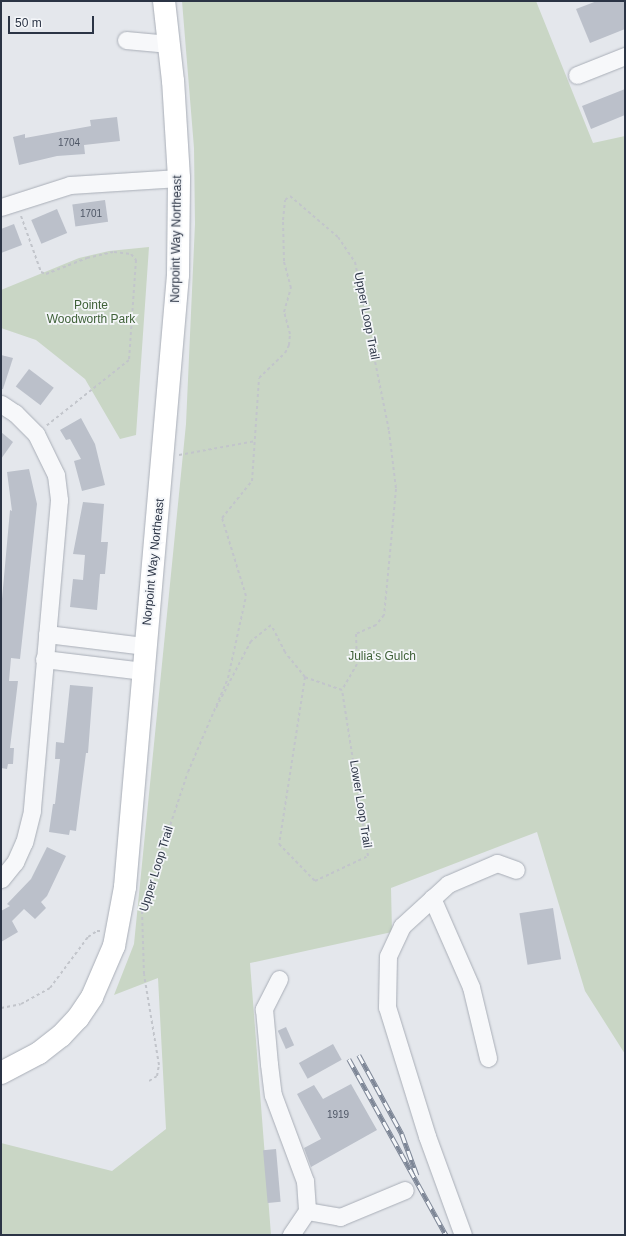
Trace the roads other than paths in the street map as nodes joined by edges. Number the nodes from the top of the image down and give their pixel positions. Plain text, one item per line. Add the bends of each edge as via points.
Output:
1 (164, 1) edge
2 (126, 40) dead end
3 (169, 44) junction
4 (625, 56) edge
5 (577, 75) dead end
6 (180, 178) junction
7 (9, 204) edge
8 (1, 404) edge
9 (47, 634) junction
10 (88, 639) junction
11 (145, 646) junction
12 (44, 659) junction
13 (86, 662) junction
14 (143, 671) junction
15 (516, 870) dead end
16 (1, 879) edge
17 (432, 898) junction
18 (279, 979) dead end
19 (488, 1058) dead end
20 (1, 1073) edge
21 (405, 1190) dead end
22 (307, 1211) junction
23 (291, 1235) edge
24 (463, 1235) edge

1 - 3 main road, Norpoint Way Northeast
2 - 3 street
3 - 6 main road, Norpoint Way Northeast
4 - 5 street
6 - 7 street via 70,185
6 - 11 main road, Norpoint Way Northeast via 178,275 164,457
8 - 9 street via 15,413 36,434 56,475 59,500
9 - 10 street
9 - 12 street
10 - 11 street
10 - 13 street
11 - 14 main road, Norpoint Way Northeast
12 - 13 street
12 - 16 street via 32,811 24,842 15,862
13 - 14 street
14 - 20 main road, Norpoint Way Northeast via 125,887 118,933 103,974 78,1018 39,1053
15 - 17 street via 497,863 448,884
17 - 19 street via 470,987
17 - 24 street via 402,926 388,956 387,1007 427,1136
18 - 22 street via 264,1009 270,1072 273,1095 305,1181
21 - 22 street via 340,1217
22 - 23 street

